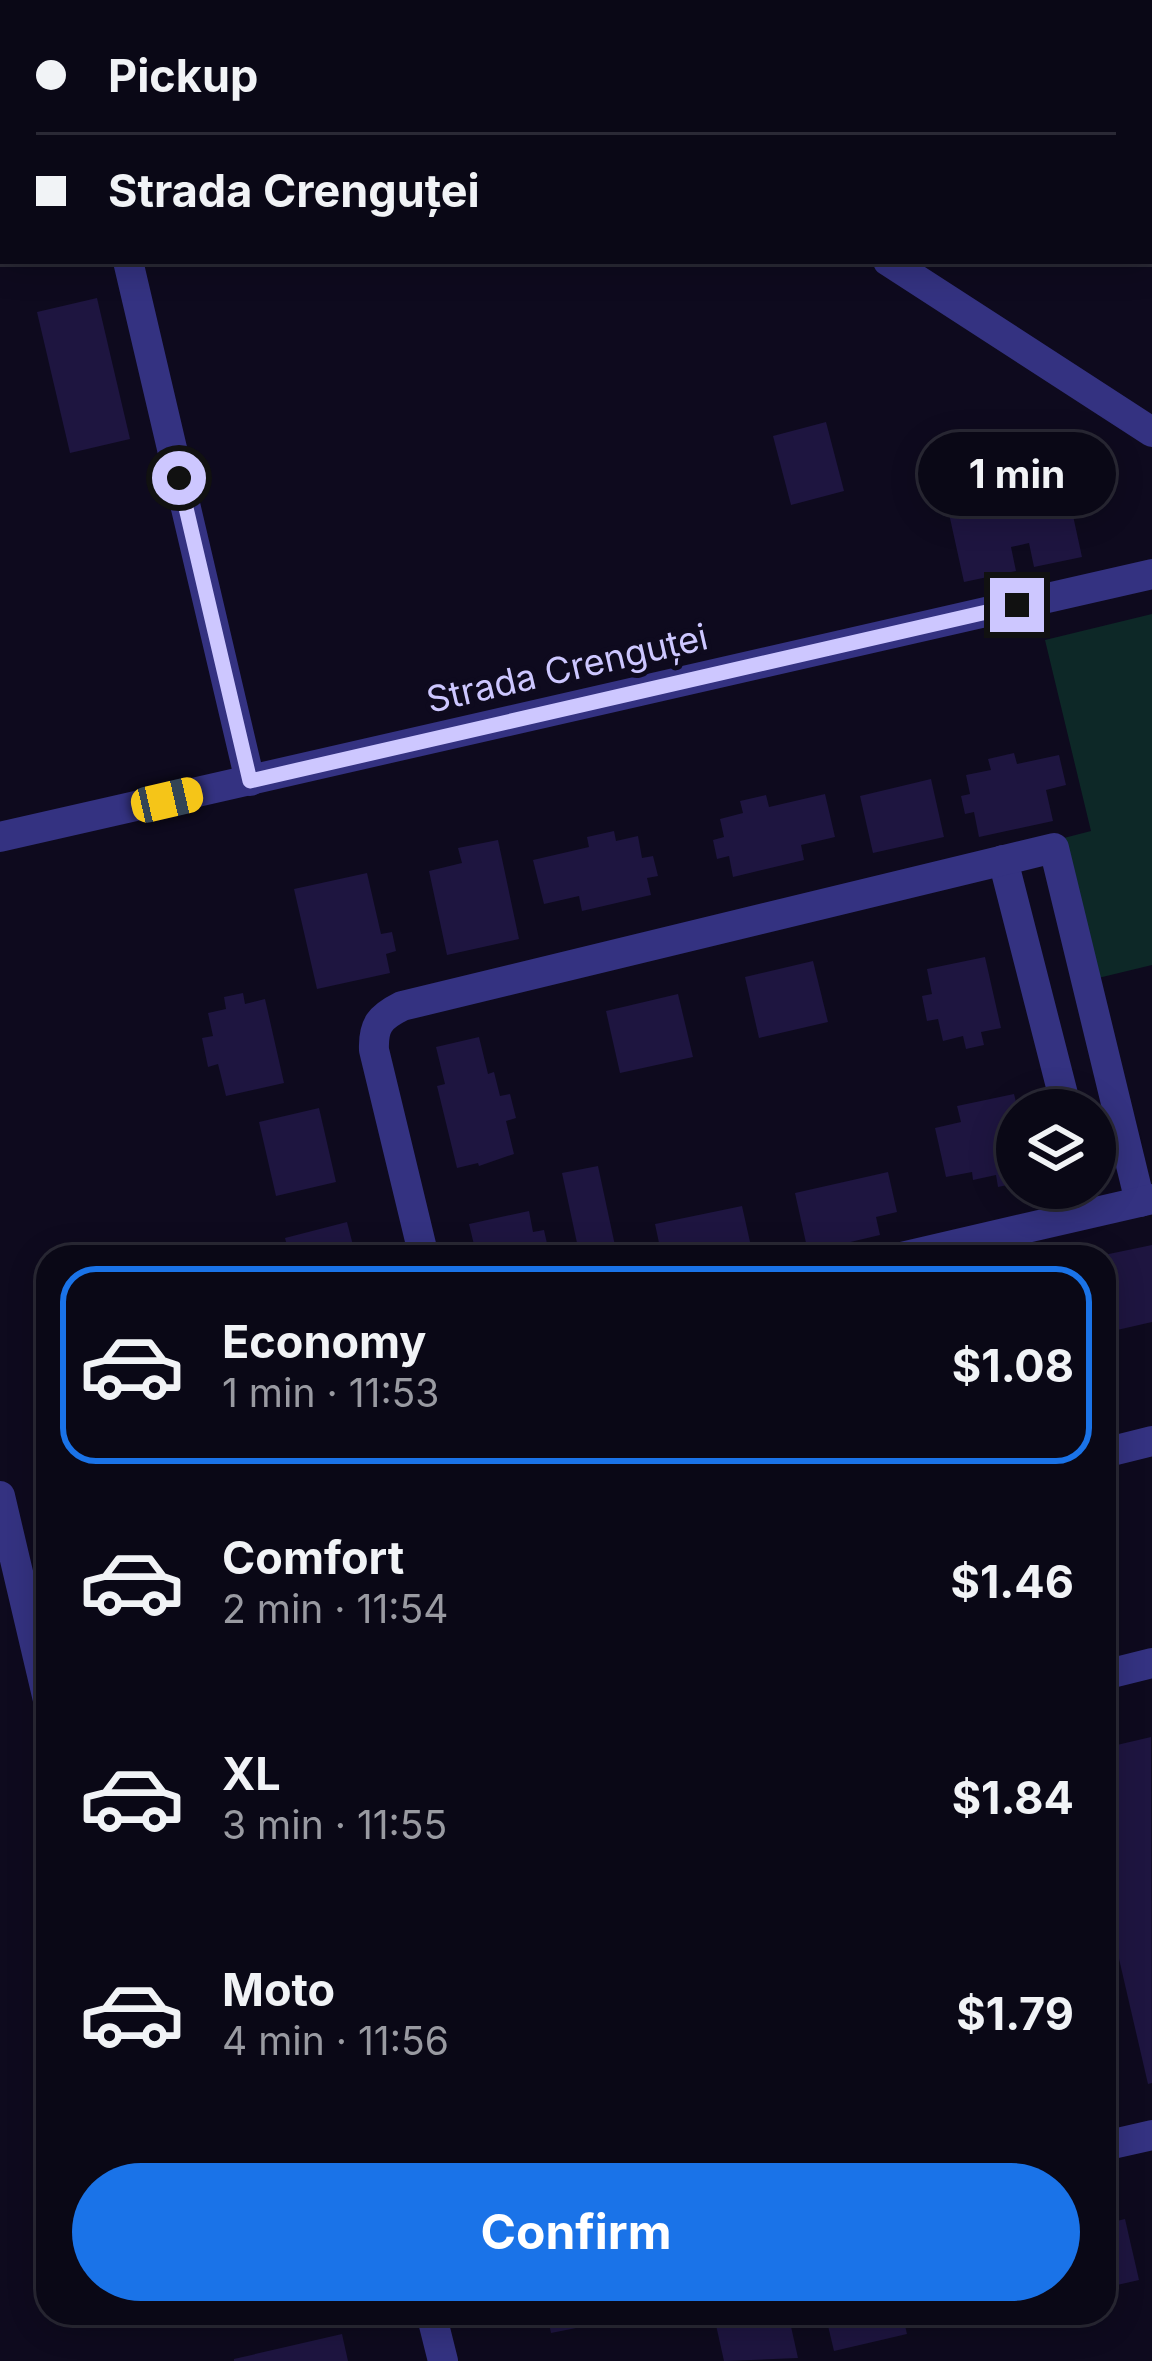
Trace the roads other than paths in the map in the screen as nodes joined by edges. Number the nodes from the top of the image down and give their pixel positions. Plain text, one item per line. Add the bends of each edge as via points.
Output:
1 (129, 264) edge
2 (897, 264) edge
3 (1152, 432) edge
4 (1152, 574) edge
5 (250, 781) junction
6 (0, 837) edge
7 (1003, 860) junction
8 (1062, 1089) edge
9 (1116, 1200) edge
10 (1146, 1201) edge
11 (1060, 1209) edge
12 (421, 1245) edge
13 (941, 1245) edge
14 (1152, 1441) edge
15 (1116, 1450) edge
16 (0, 1496) edge
17 (36, 1649) edge
18 (1152, 1663) edge
19 (1116, 1673) edge
20 (1152, 2135) edge
21 (1116, 2143) edge
22 (434, 2325) edge
23 (443, 2361) edge

1 - 5 street
2 - 3 street
4 - 5 street, Strada Crenguței
5 - 6 street, Strada Crenguței
7 - 8 street
7 - 10 street via 1054,848
7 - 12 street via 402,1006 379,1019 374,1050
9 - 10 street
11 - 13 street
14 - 15 street
16 - 17 street
18 - 19 street
20 - 21 street
22 - 23 street

